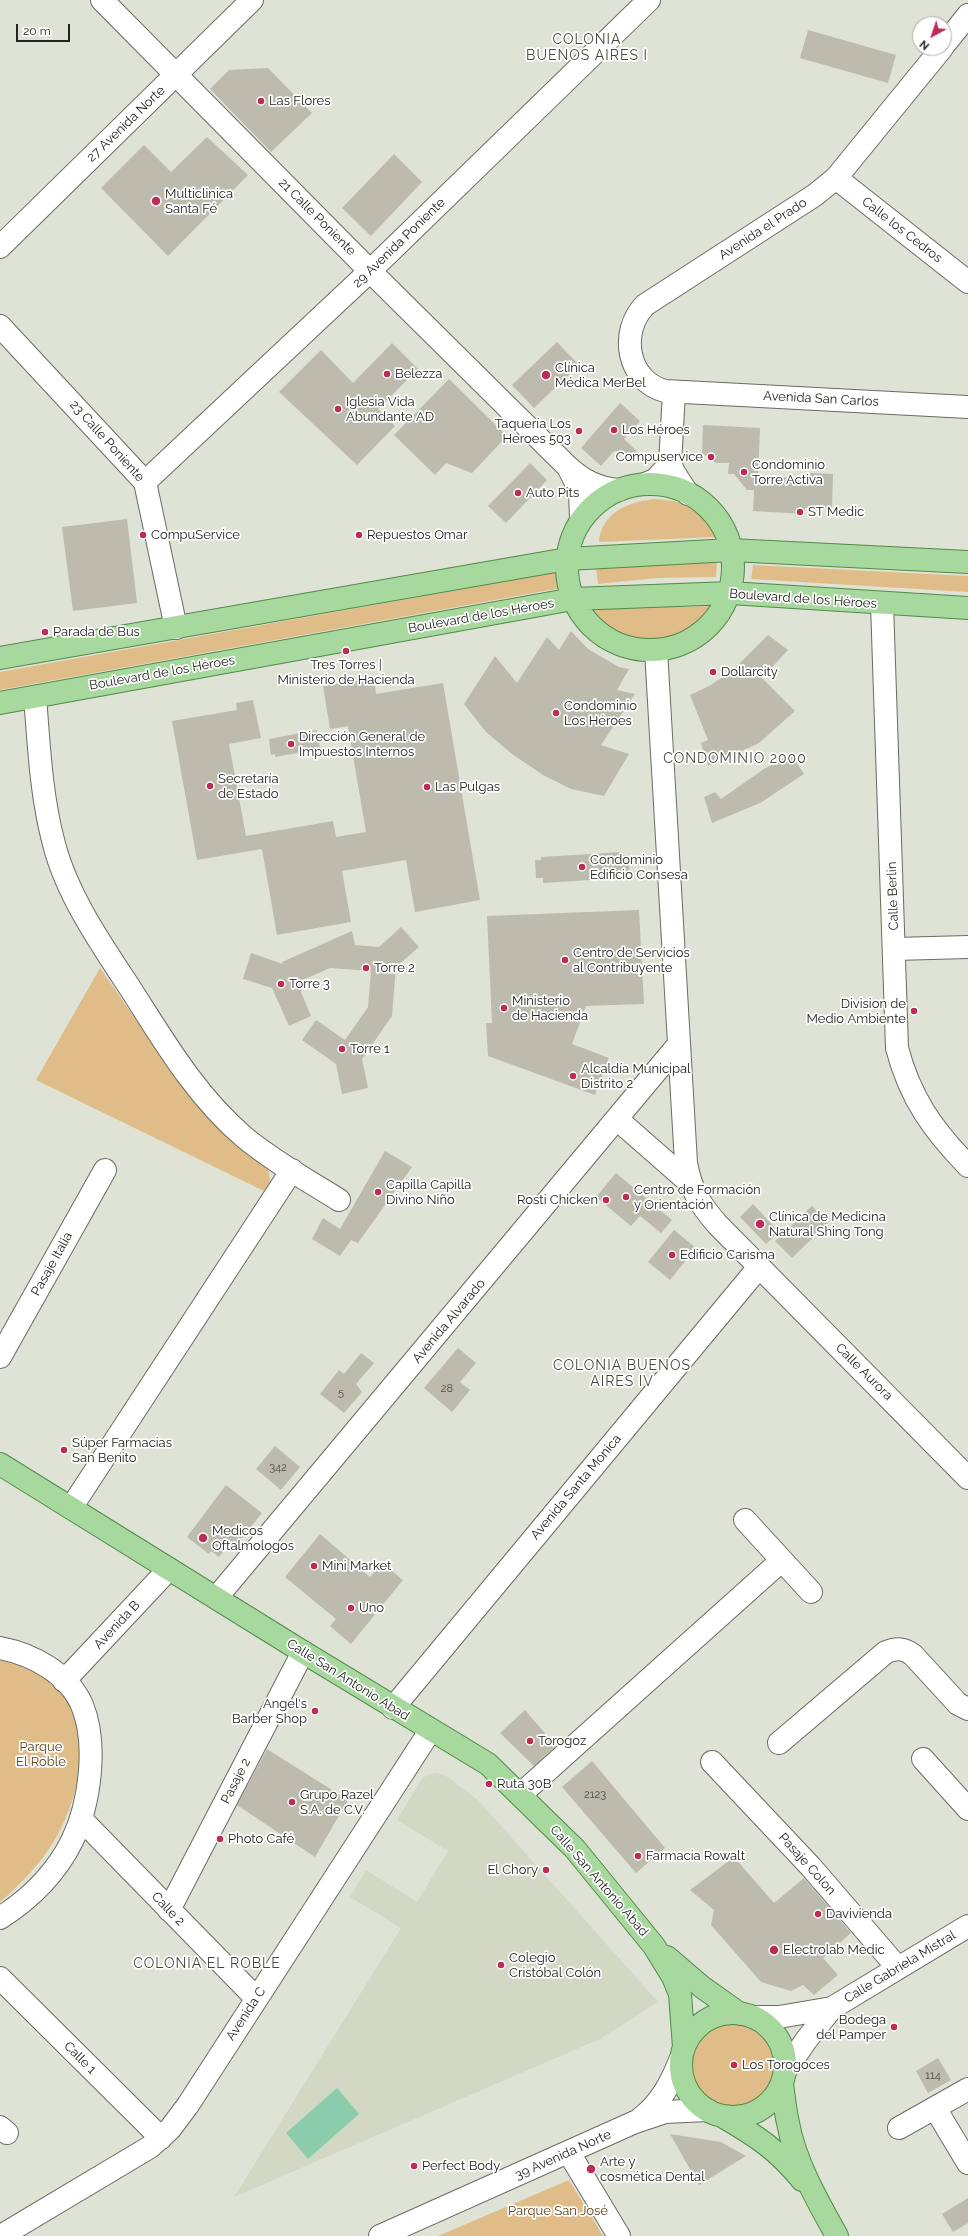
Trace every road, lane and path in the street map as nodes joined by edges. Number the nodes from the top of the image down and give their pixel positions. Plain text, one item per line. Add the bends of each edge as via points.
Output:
1 (102, 0) edge
2 (252, 0) edge
3 (649, 0) edge
4 (968, 16) edge
5 (952, 36) edge
6 (935, 56) edge
7 (177, 75) junction
8 (836, 178) junction
9 (0, 247) edge
10 (370, 271) junction
11 (968, 282) edge
12 (0, 326) edge
13 (674, 392) junction
14 (968, 407) edge
15 (670, 464) junction
16 (568, 466) junction
17 (145, 482) junction
18 (645, 484) junction
19 (619, 490) junction
20 (688, 494) junction
21 (581, 519) junction
22 (731, 550) junction
23 (567, 559) junction
24 (968, 562) edge
25 (730, 594) junction
26 (573, 599) junction
27 (882, 604) junction
28 (968, 608) edge
29 (176, 628) junction
30 (656, 650) junction
31 (0, 658) edge
32 (35, 697) junction
33 (0, 703) edge
34 (968, 947) edge
35 (895, 950) junction
36 (679, 1044) junction
37 (618, 1120) junction
38 (968, 1166) edge
39 (105, 1170) dead end
40 (292, 1170) junction
41 (690, 1183) junction
42 (339, 1200) dead end
43 (759, 1266) junction
44 (0, 1357) edge
45 (0, 1464) edge
46 (968, 1478) edge
47 (71, 1508) junction
48 (745, 1520) dead end
49 (782, 1561) junction
50 (169, 1569) junction
51 (811, 1592) dead end
52 (216, 1597) junction
53 (0, 1648) edge
54 (303, 1652) junction
55 (64, 1681) junction
56 (393, 1708) junction
57 (968, 1709) edge
58 (430, 1730) junction
59 (779, 1743) dead end
60 (923, 1759) dead end
61 (712, 1762) dead end
62 (520, 1794) junction
63 (968, 1809) edge
64 (81, 1819) junction
65 (169, 1910) junction
66 (0, 1918) edge
67 (968, 1926) edge
68 (654, 1946) junction
69 (898, 1968) junction
70 (0, 1978) edge
71 (256, 1998) junction
72 (832, 2008) junction
73 (746, 2016) junction
74 (683, 2052) junction
75 (783, 2077) junction
76 (968, 2089) edge
77 (935, 2108) junction
78 (714, 2113) junction
79 (635, 2122) junction
80 (899, 2128) dead end
81 (161, 2138) junction
82 (569, 2153) junction
83 (968, 2163) edge
84 (816, 2198) junction
85 (384, 2235) edge
86 (2, 2236) edge
87 (619, 2236) edge
88 (837, 2236) edge

1 - 7 street, 21 Calle Poniente
2 - 7 street, 27 Avenida Norte
3 - 10 street, 29 Avenida Poniente
4 - 5 street
6 - 8 street, Avenida el Prado
7 - 9 street, 27 Avenida Norte
7 - 10 street, 21 Calle Poniente
8 - 11 street, Calle los Cedros
8 - 13 street, Avenida el Prado via 815,195 638,312 628,337 634,363 651,385
10 - 16 street, 21 Calle Poniente
10 - 17 street, 29 Avenida Poniente
12 - 17 street, 23 Calle Poniente
13 - 14 street, Avenida San Carlos
13 - 15 street
15 - 18 street via 655,480
15 - 20 street
16 - 19 street, 21 Calle Poniente via 591,484
16 - 21 street, 21 Calle Poniente via 580,491
17 - 29 street, 23 Calle Poniente
18 - 19 main road
18 - 20 main road via 667,486
19 - 21 main road via 605,497
20 - 22 main road via 708,508 722,526
21 - 23 main road via 569,545
22 - 23 main road
22 - 24 main road
22 - 25 main road
23 - 26 main road
23 - 29 main road
25 - 26 main road, Boulevard de los Héroes
25 - 27 main road, Boulevard de los Héroes
25 - 30 main road via 711,626 695,639 676,647
26 - 30 main road via 587,621 606,637 630,647
26 - 32 main road, Boulevard de los Héroes
27 - 28 main road, Boulevard de los Héroes
27 - 35 street, Calle Berlin
29 - 31 main road
30 - 36 street
32 - 33 main road, Boulevard de los Héroes
32 - 40 street via 47,813 54,845 81,907 163,1042 191,1081 244,1137
34 - 35 street
35 - 38 street, Calle Berlin via 896,1032 902,1067 929,1122
36 - 37 street, Avenida Alvarado
36 - 41 street via 686,1163
37 - 41 street
37 - 52 street, Avenida Alvarado
39 - 44 street, Pasaje Italia
40 - 42 street
40 - 47 street
41 - 43 street, Calle Aurora via 705,1210
43 - 46 street, Calle Aurora
43 - 56 street, Avenida Santa Monica
45 - 47 main road, Calle San Antonio Abad
47 - 50 main road, Calle San Antonio Abad
48 - 49 street
49 - 51 street
49 - 62 street
50 - 52 main road, Calle San Antonio Abad
50 - 55 street, Avenida B
52 - 54 main road, Calle San Antonio Abad
53 - 55 street via 44,1664
54 - 56 main road, Calle San Antonio Abad
54 - 65 street, Pasaje 2
55 - 64 street via 82,1705 90,1748 90,1774
56 - 58 main road, Calle San Antonio Abad
57 - 59 street via 958,1704 913,1655 904,1650 893,1650 886,1652
58 - 62 main road, Calle San Antonio Abad via 488,1764
58 - 71 street, Avenida C
60 - 63 street
61 - 69 street, Pasaje Colon via 811,1867
62 - 68 main road, Calle San Antonio Abad via 575,1849
64 - 65 street, Calle 2
64 - 66 street via 58,1864 34,1893
65 - 71 street, Calle 2
67 - 69 street, Calle Gabriela Mistral
68 - 73 main road, Calle San Antonio Abad via 702,1987
68 - 74 main road, Calle San Antonio Abad via 680,1994
69 - 72 street, Calle Gabriela Mistral
70 - 81 street, Calle 1
71 - 81 street, Avenida C via 178,2118
72 - 73 street, Calle Gabriela Mistral via 779,2017
72 - 75 street, Calle Gabriela Mistral via 807,2039
73 - 74 main road via 728,2014 708,2020 695,2030
73 - 75 main road via 768,2027 776,2037 783,2053
74 - 78 main road via 682,2074 685,2086 694,2100
74 - 79 street, 39 Avenida Norte via 661,2097 651,2110
75 - 78 main road via 773,2099 760,2110 744,2116
75 - 84 main road via 788,2124
76 - 77 street
77 - 80 street
77 - 83 street
78 - 79 street, 39 Avenida Norte via 666,2112
78 - 84 main road via 748,2131 776,2151
79 - 82 street, 39 Avenida Norte
81 - 86 street, Avenida C via 135,2158
82 - 85 street, 39 Avenida Norte
82 - 87 street
84 - 88 main road

